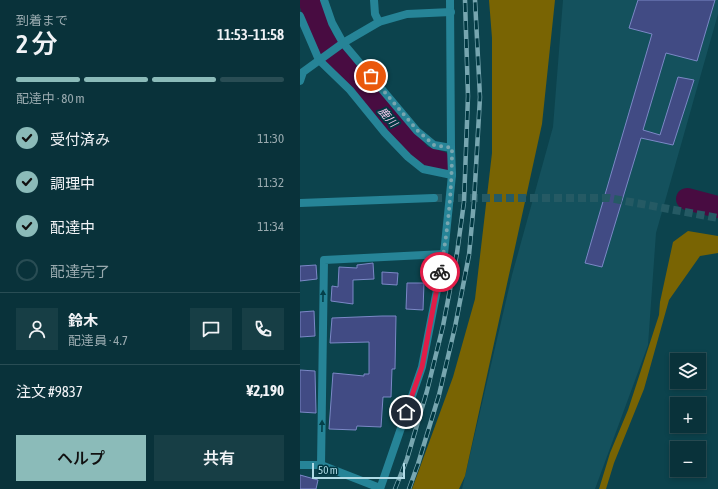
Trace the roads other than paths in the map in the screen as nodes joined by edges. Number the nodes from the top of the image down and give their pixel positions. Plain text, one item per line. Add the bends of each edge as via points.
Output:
1 (324, 0) edge
2 (374, 0) edge
3 (450, 0) edge
4 (451, 12) junction
5 (300, 16) edge
6 (379, 22) junction
7 (340, 45) junction
8 (322, 58) junction
9 (300, 80) edge
10 (452, 148) junction
11 (452, 175) junction
12 (434, 198) tunnel mouth
13 (300, 203) edge
14 (444, 254) junction
15 (300, 465) edge
16 (321, 465) junction
17 (380, 488) edge

1 - 7 street
2 - 6 street via 375,14
3 - 4 street
4 - 6 street via 407,14
4 - 10 street
5 - 8 street
6 - 7 street
7 - 8 street
7 - 10 street via 417,130 434,145
8 - 9 street via 303,72
8 - 11 street via 384,133 408,157 423,169
10 - 11 street
11 - 14 street
12 - 13 street
16 -> 14 street via 324,260
14 - 17 street via 422,367
15 - 16 street
16 - 17 street

